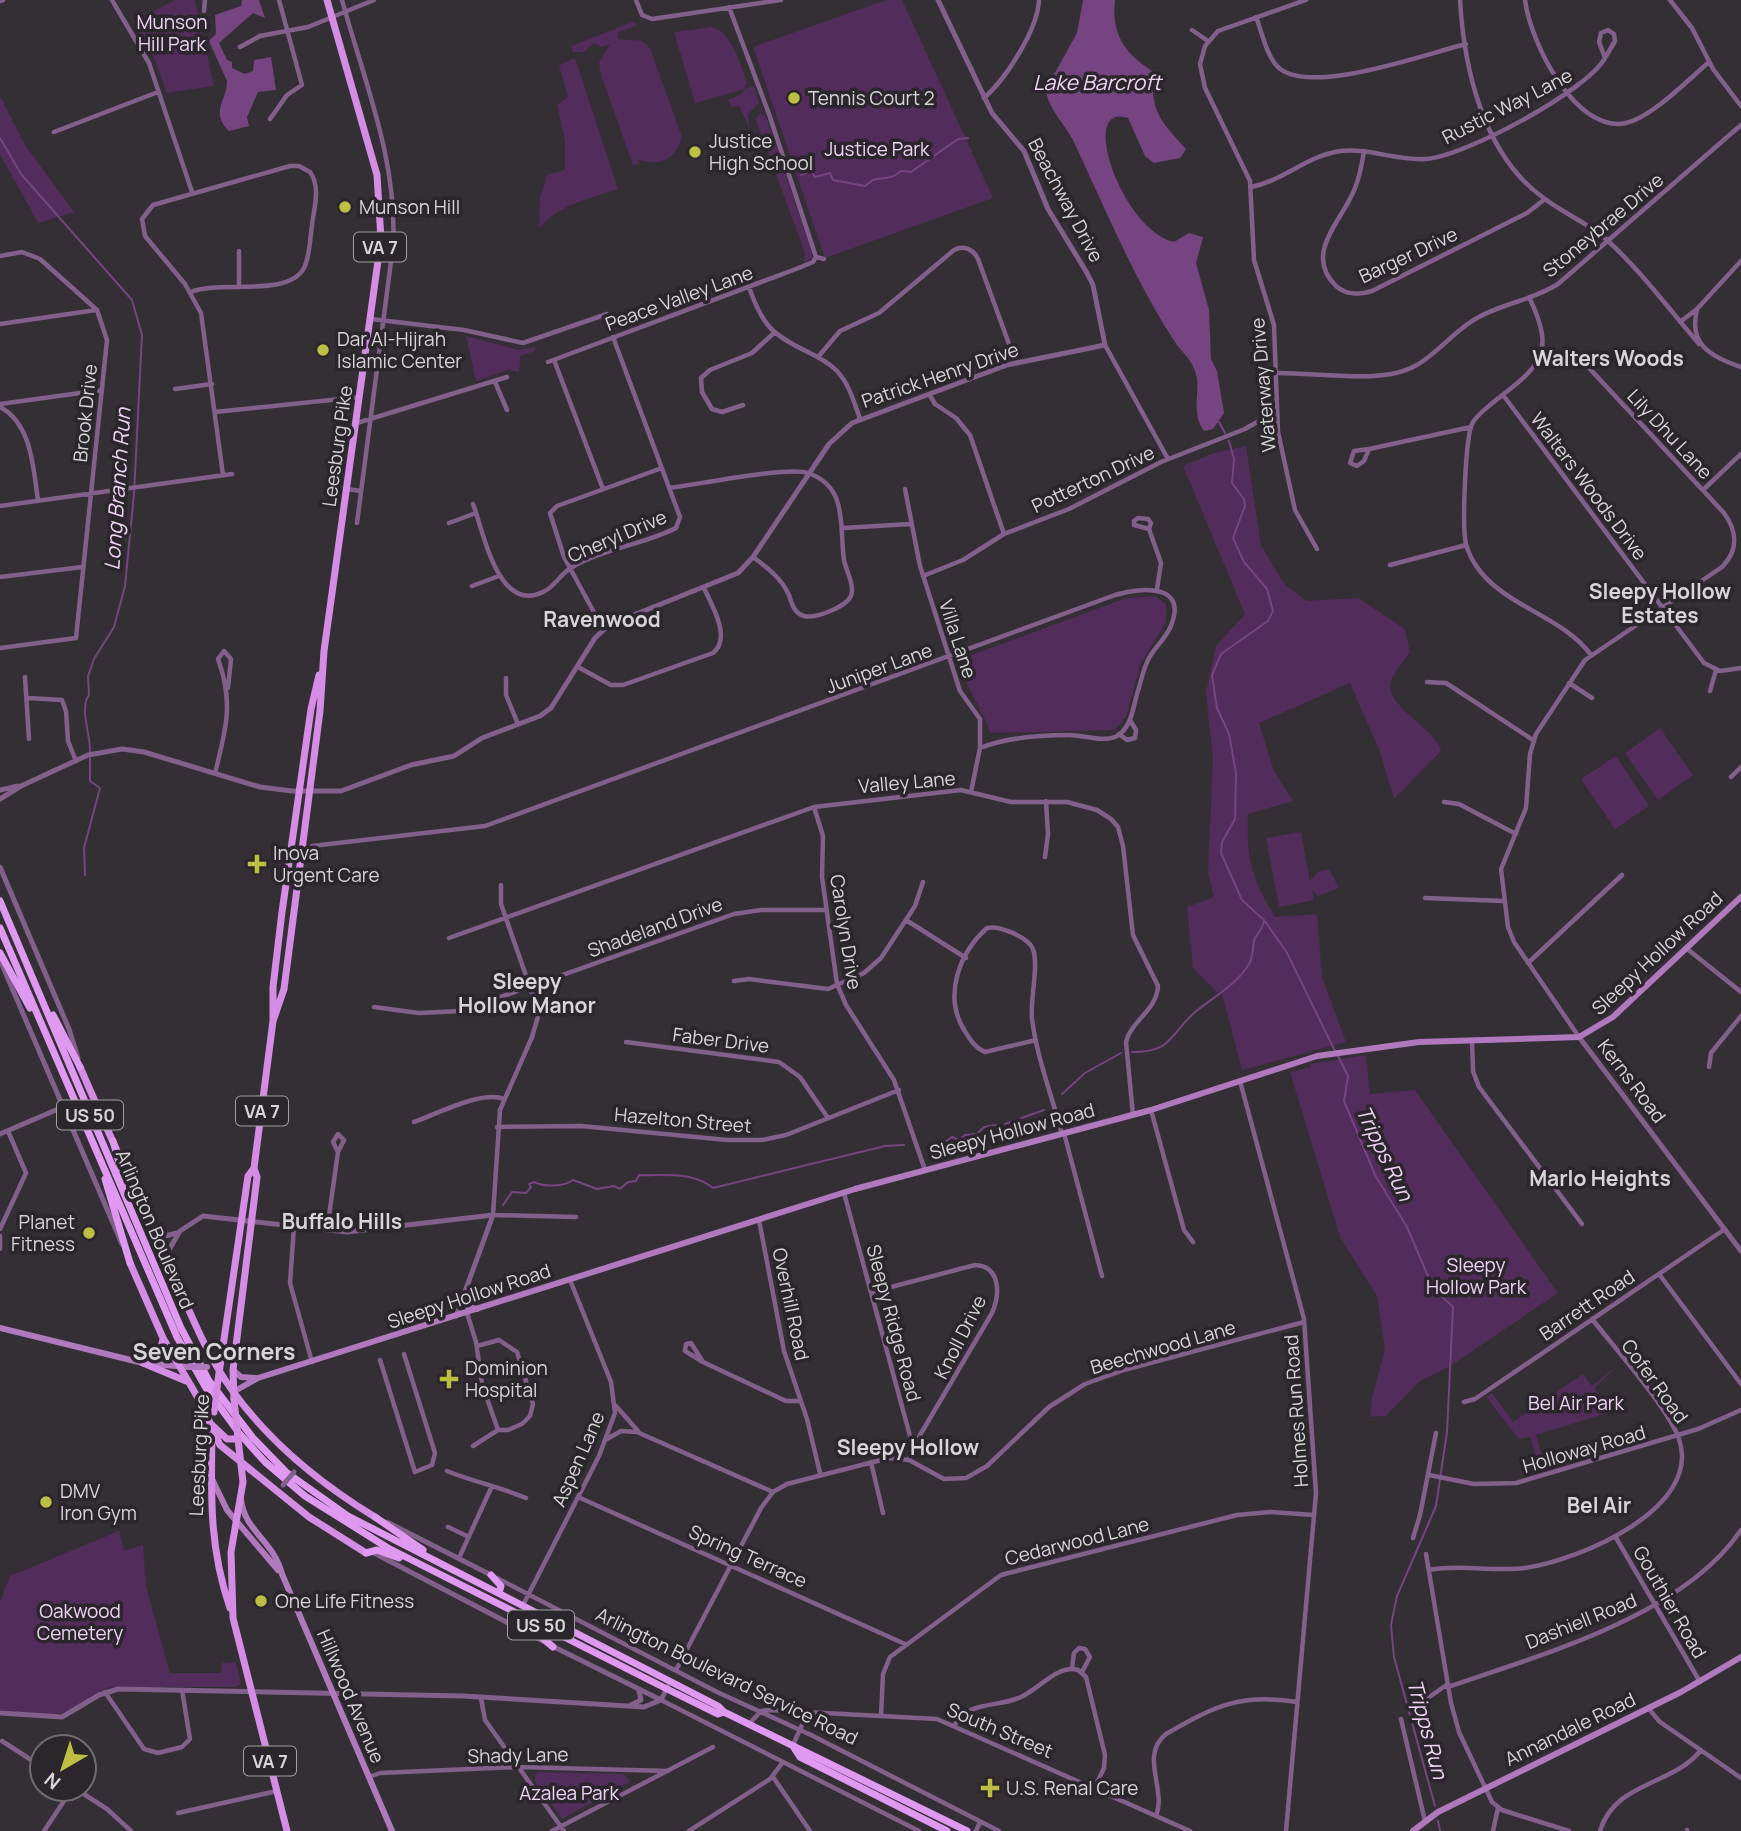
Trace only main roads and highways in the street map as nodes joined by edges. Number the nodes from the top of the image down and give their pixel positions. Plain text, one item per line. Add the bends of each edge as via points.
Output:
1 (327, 0) edge
2 (324, 651) junction
3 (1741, 897) edge
4 (0, 901) edge
5 (0, 928) edge
6 (0, 953) edge
7 (32, 976) junction
8 (273, 1021) junction
9 (56, 1054) junction
10 (80, 1067) joint
11 (76, 1103) junction
12 (113, 1142) junction
13 (254, 1168) junction
14 (134, 1219) junction
15 (130, 1263) joint
16 (464, 1296) road end
17 (479, 1310) junction
18 (0, 1328) edge
19 (226, 1334) junction
20 (163, 1338) junction
21 (205, 1344) junction
22 (143, 1363) junction
23 (178, 1367) junction
24 (233, 1370) junction
25 (220, 1372) junction
26 (258, 1378) junction
27 (189, 1383) junction
28 (234, 1396) junction
29 (212, 1426) junction
30 (238, 1439) junction
31 (241, 1464) junction
32 (211, 1471) junction
33 (241, 1493) junction
34 (375, 1517) joint
35 (235, 1521) junction
36 (233, 1540) junction
37 (368, 1552) joint
38 (216, 1558) junction
39 (419, 1564) junction
40 (450, 1568) junction
41 (282, 1574) junction
42 (491, 1575) road end
43 (448, 1579) junction
44 (231, 1583) junction
45 (499, 1593) junction
46 (507, 1609) junction
47 (233, 1618) junction
48 (553, 1647) road end
49 (1741, 1657) edge
50 (669, 1685) junction
51 (792, 1746) junction
52 (287, 1831) edge
53 (392, 1831) edge
54 (947, 1831) edge
55 (967, 1831) edge
56 (1413, 1831) edge

1 - 2 main road, Leesburg Pike / VA 7 via 379,190 381,239
2 - 8 main road, Leesburg Pike / VA 7 via 299,792 273,988
2 - 8 main road, Leesburg Pike / VA 7 via 284,989
3 - 17 main road, Sleepy Hollow Road via 1602,1026 1579,1037 1472,1040 1321,1055 1151,1110 844,1193
4 - 7 highway, Arlington Boulevard / US 50
5 - 9 highway, Arlington Boulevard / US 50
6 - 9 highway
7 - 10 highway
7 - 14 highway, Arlington Boulevard / US 50
8 - 13 main road, Leesburg Pike / VA 7
9 - 11 highway, Arlington Boulevard / US 50
10 - 12 main road, Arlington Boulevard Service Road
11 - 15 highway via 111,1195
11 - 39 highway, Arlington Boulevard / US 50 via 177,1336 226,1417 265,1462 305,1496
12 - 14 highway
12 - 21 main road, Arlington Boulevard Service Road
13 - 19 main road, Leesburg Pike / VA 7 via 248,1176
13 - 24 main road, Leesburg Pike / VA 7 via 257,1177
14 - 40 highway, Arlington Boulevard / US 50 via 194,1355 229,1409 268,1455 331,1506
15 - 20 main road
16 - 17 main road via 468,1307
17 - 26 main road, Sleepy Hollow Road
18 - 22 main road
19 - 21 main road via 217,1346
19 - 25 main road, Leesburg Pike / VA 7
20 - 22 main road via 160,1352
20 - 23 main road
21 - 25 main road, Arlington Boulevard Service Road
22 - 23 main road
22 - 27 main road
23 - 25 main road, bridge
23 - 27 main road
24 - 26 main road via 241,1377
24 - 28 main road, Leesburg Pike / VA 7
25 - 28 main road, Arlington Boulevard Service Road
25 - 29 main road, Leesburg Pike / VA 7, bridge
26 - 28 main road, Sleepy Hollow Road
27 - 29 main road
28 - 30 main road, Leesburg Pike / VA 7, bridge
28 - 34 main road, Arlington Boulevard Service Road via 300,1464
29 - 30 main road via 227,1439
29 - 31 main road via 220,1445
29 - 32 main road, Leesburg Pike / VA 7
30 - 31 main road, VA 7
31 - 33 main road, VA 7
31 - 37 main road
32 - 35 main road, Hillwood Avenue via 220,1498
32 - 38 main road, Leesburg Pike / VA 7
33 - 35 main road, VA 7
33 - 41 main road, Hillwood Avenue via 245,1517 271,1547
34 - 40 highway
35 - 36 main road, VA 7
35 - 41 main road, Hillwood Avenue
36 - 38 main road
36 - 44 main road, VA 7
37 - 43 highway via 377,1550
38 - 44 main road via 226,1565
38 - 47 main road, Leesburg Pike / VA 7
39 - 43 highway, Arlington Boulevard / US 50
39 - 45 highway via 489,1595
40 - 45 highway, Arlington Boulevard / US 50
41 - 53 main road, Hillwood Avenue
42 - 45 highway via 501,1586
43 - 46 highway, Arlington Boulevard / US 50
44 - 47 main road, VA 7
45 - 50 highway, Arlington Boulevard / US 50
46 - 48 highway
46 - 50 highway, Arlington Boulevard / US 50
47 - 52 main road, VA 7
49 - 56 main road, Annandale Road via 1648,1709 1487,1787
50 - 51 highway, Arlington Boulevard / US 50
51 - 54 highway, Arlington Boulevard / US 50 via 800,1757
51 - 55 highway, Arlington Boulevard / US 50

